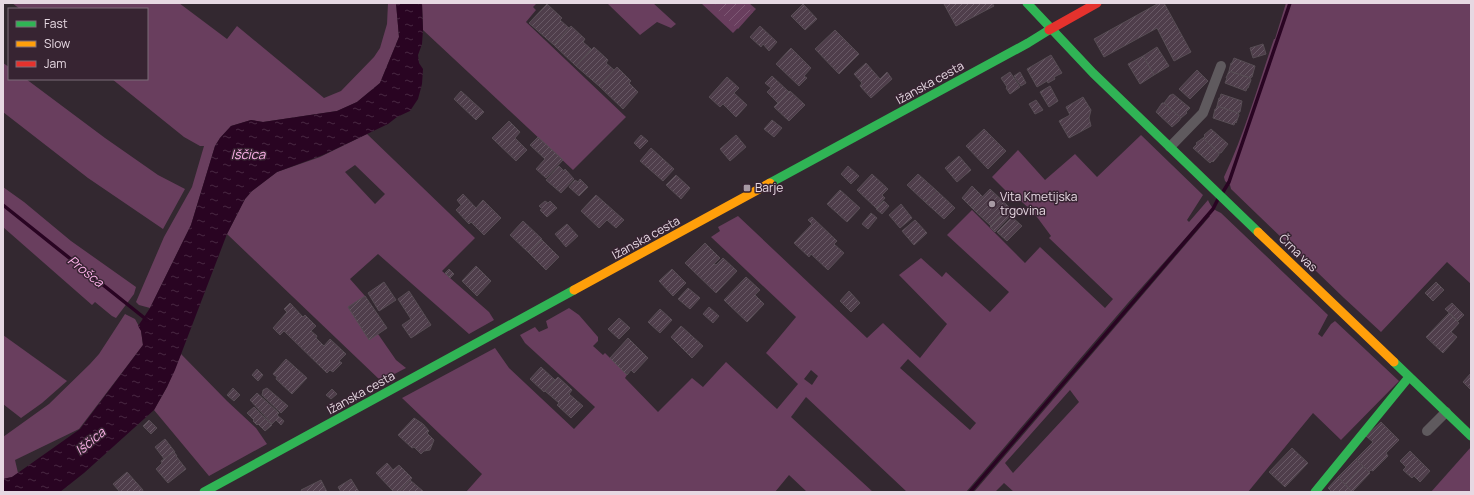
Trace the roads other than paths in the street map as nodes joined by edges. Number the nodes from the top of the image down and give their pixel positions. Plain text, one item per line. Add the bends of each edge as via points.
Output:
1 (1027, 3) edge
2 (1098, 3) edge
3 (1052, 28) junction
4 (1221, 66) dead end
5 (1170, 147) junction
6 (1409, 377) junction
7 (1446, 412) junction
8 (1427, 431) dead end
9 (1471, 436) edge
10 (204, 492) edge
11 (1315, 492) edge

1 - 3 main road, Črna vas
2 - 3 main road, Ižanska cesta
3 - 5 main road, Črna vas via 1093,73
3 - 10 main road, Ižanska cesta via 938,93
4 - 5 street via 1203,113
5 - 6 main road, Črna vas
6 - 7 main road, Črna vas
6 - 11 main road
7 - 8 street
7 - 9 main road, Črna vas

